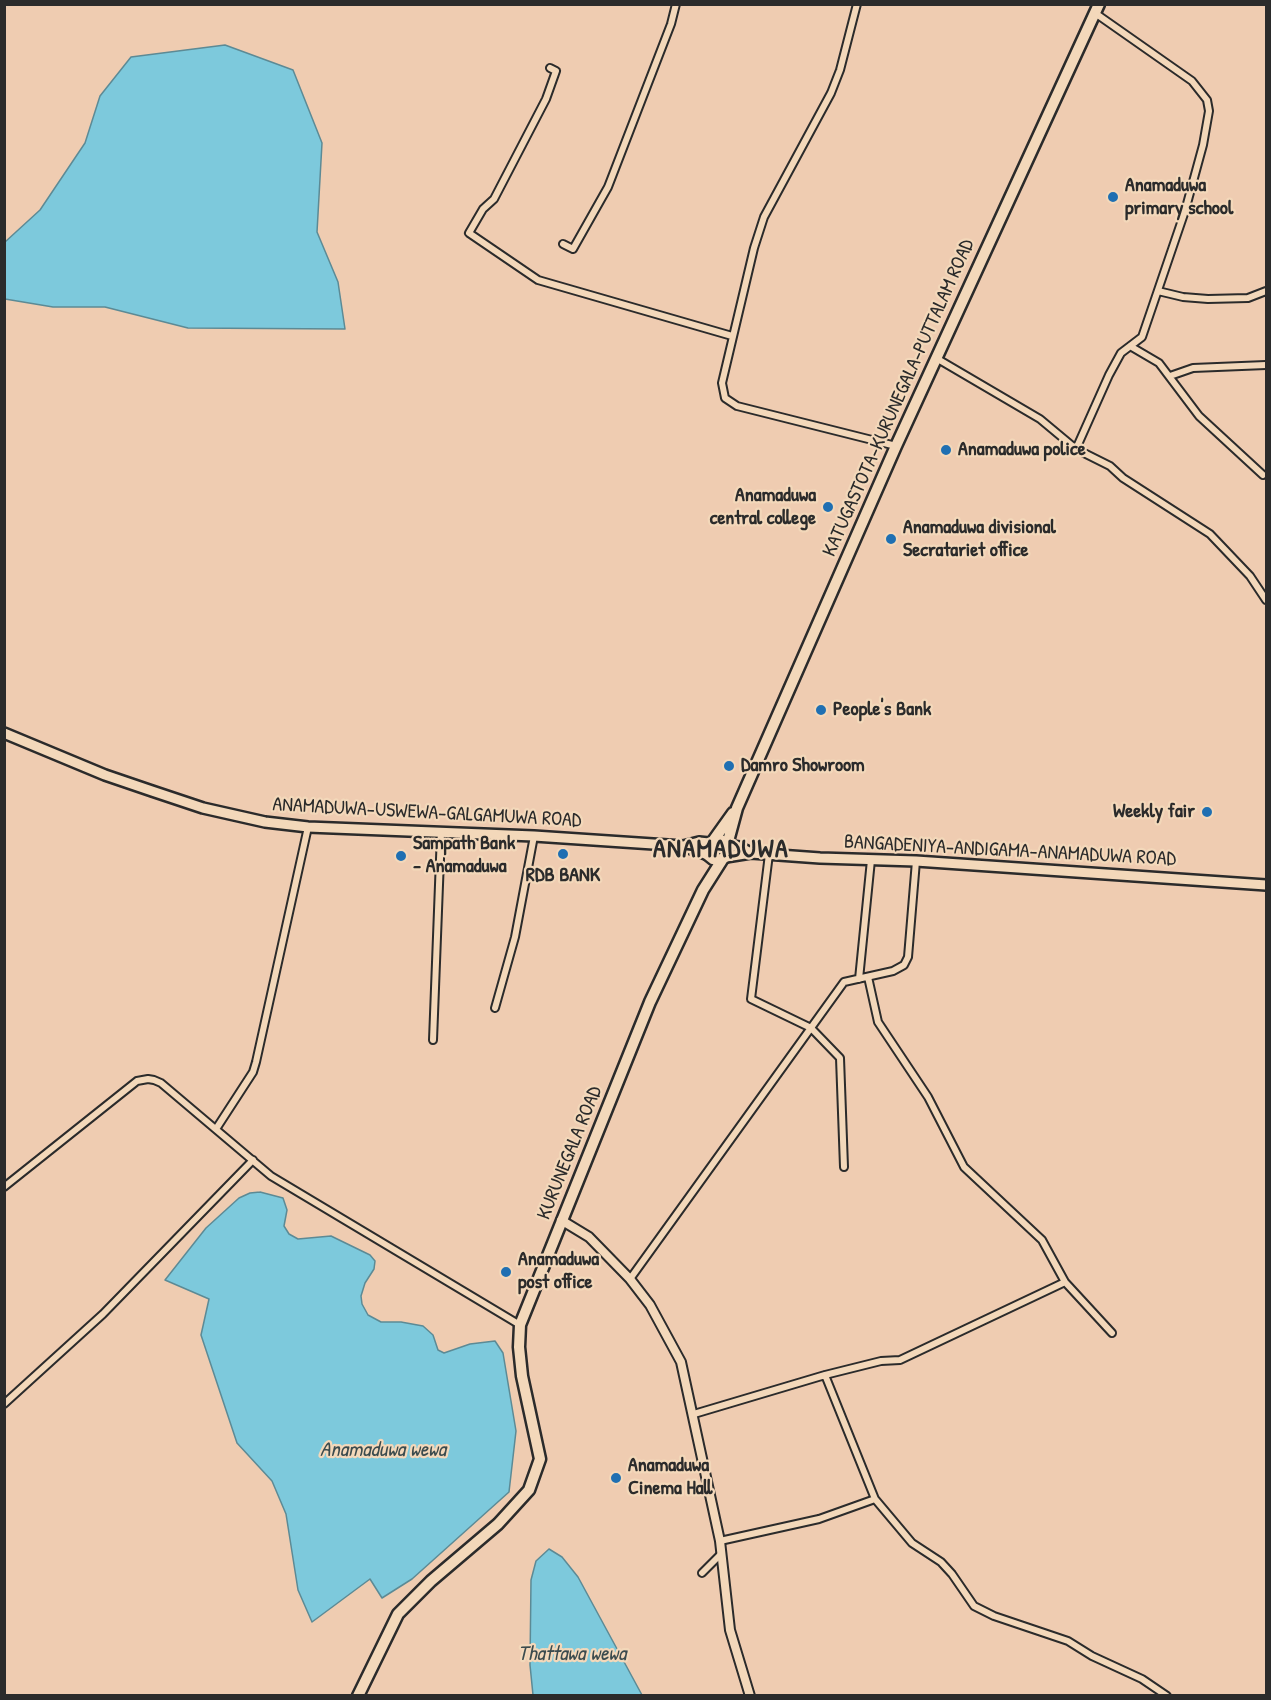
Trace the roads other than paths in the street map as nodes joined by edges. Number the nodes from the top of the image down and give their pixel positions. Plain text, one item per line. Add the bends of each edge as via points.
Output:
1 (676, 4) edge
2 (857, 4) edge
3 (1097, 9) edge
4 (550, 68) dead end
5 (563, 244) dead end
6 (1158, 291) junction
7 (1266, 291) edge
8 (732, 336) junction
9 (1130, 346) junction
10 (936, 358) junction
11 (1266, 365) edge
12 (1170, 376) junction
13 (896, 446) junction
14 (1076, 449) junction
15 (1263, 475) dead end
16 (1266, 600) edge
17 (4, 733) edge
18 (737, 808) junction
19 (308, 827) junction
20 (441, 833) junction
21 (534, 836) junction
22 (711, 842) junction
23 (727, 845) junction
24 (683, 846) junction
25 (751, 853) junction
26 (769, 854) junction
27 (708, 855) junction
28 (724, 858) junction
29 (871, 860) junction
30 (916, 861) junction
31 (1266, 885) edge
32 (703, 890) junction
33 (868, 977) junction
34 (859, 979) junction
35 (495, 1008) dead end
36 (811, 1028) junction
37 (433, 1040) dead end
38 (216, 1129) junction
39 (253, 1160) junction
40 (844, 1167) dead end
41 (4, 1186) edge
42 (561, 1220) junction
43 (630, 1280) junction
44 (1065, 1282) junction
45 (520, 1325) junction
46 (1112, 1333) dead end
47 (825, 1375) junction
48 (4, 1404) edge
49 (694, 1414) junction
50 (875, 1499) junction
51 (720, 1541) junction
52 (720, 1555) junction
53 (702, 1573) dead end
54 (358, 1695) edge
55 (750, 1695) edge
56 (1167, 1695) edge

1 - 5 street via 608,187 573,249
2 - 8 street via 831,93 764,217
3 - 6 street via 1192,81 1207,100 1203,145
3 - 10 highway, KATUGASTOTA-KURUNEGALA-PUTTALAM ROAD
4 - 8 street via 556,71 546,99 494,199 469,233 538,280
6 - 7 street via 1208,299 1248,298
6 - 9 street via 1142,337
8 - 13 street via 722,383 725,398 737,406
9 - 12 street via 1159,363
9 - 14 street via 1121,353 1109,375
10 - 13 highway, KATUGASTOTA-KURUNEGALA-PUTTALAM ROAD
10 - 14 street via 1040,419
11 - 12 street via 1193,368
12 - 15 street via 1199,416
13 - 18 highway, KATUGASTOTA-KURUNEGALA-PUTTALAM ROAD
14 - 16 street via 1110,466 1210,534 1250,576
17 - 19 main road, ANAMADUWA-USWEWA-GALGAMUWA ROAD via 105,775 202,808
18 - 22 highway, KATUGASTOTA-KURUNEGALA-PUTTALAM ROAD
18 - 23 highway, KATUGASTOTA-KURUNEGALA-PUTTALAM ROAD
19 - 20 main road, ANAMADUWA-USWEWA-GALGAMUWA ROAD
19 - 38 street via 256,1062
20 - 21 main road, ANAMADUWA-USWEWA-GALGAMUWA ROAD
20 - 37 street
21 - 24 main road, ANAMADUWA-USWEWA-GALGAMUWA ROAD
21 - 35 street via 515,937
22 - 23 highway via 720,840
22 - 24 main road, ANAMADUWA-USWEWA-GALGAMUWA ROAD
22 - 27 highway
23 - 25 main road, BANGADENIYA-ANDIGAMA-ANAMADUWA ROAD
23 - 28 highway
24 - 27 main road, ANAMADUWA-USWEWA-GALGAMUWA ROAD
25 - 26 main road, BANGADENIYA-ANDIGAMA-ANAMADUWA ROAD
25 - 28 main road, BANGADENIYA-ANDIGAMA-ANAMADUWA ROAD
26 - 29 main road, BANGADENIYA-ANDIGAMA-ANAMADUWA ROAD
26 - 36 street via 751,999
27 - 28 highway via 716,860
27 - 32 highway, KURUNEGALA ROAD
28 - 32 highway, KURUNEGALA ROAD
29 - 30 main road, BANGADENIYA-ANDIGAMA-ANAMADUWA ROAD
29 - 34 street
30 - 31 main road, BANGADENIYA-ANDIGAMA-ANAMADUWA ROAD
30 - 33 street via 908,957 904,965 893,971
32 - 42 highway, KURUNEGALA ROAD via 650,1002
33 - 34 street
33 - 44 street via 878,1022 928,1097 964,1167 1042,1240
34 - 36 street via 844,982
36 - 40 street via 840,1058
36 - 43 street
38 - 39 street
38 - 41 street via 161,1083 148,1079 137,1082
39 - 45 street via 271,1176
39 - 48 street via 103,1314
42 - 43 street via 589,1237
42 - 45 highway, KURUNEGALA ROAD
43 - 49 street via 650,1305 681,1362
44 - 46 street
44 - 47 street via 900,1360
45 - 54 highway, KURUNEGALA ROAD via 522,1376 540,1459 529,1490 498,1524 398,1614
47 - 49 street
47 - 50 street
49 - 51 street
50 - 51 street via 819,1519
50 - 56 street via 912,1543 941,1562 974,1606 1068,1641
51 - 52 street
52 - 53 street
52 - 55 street via 730,1630

